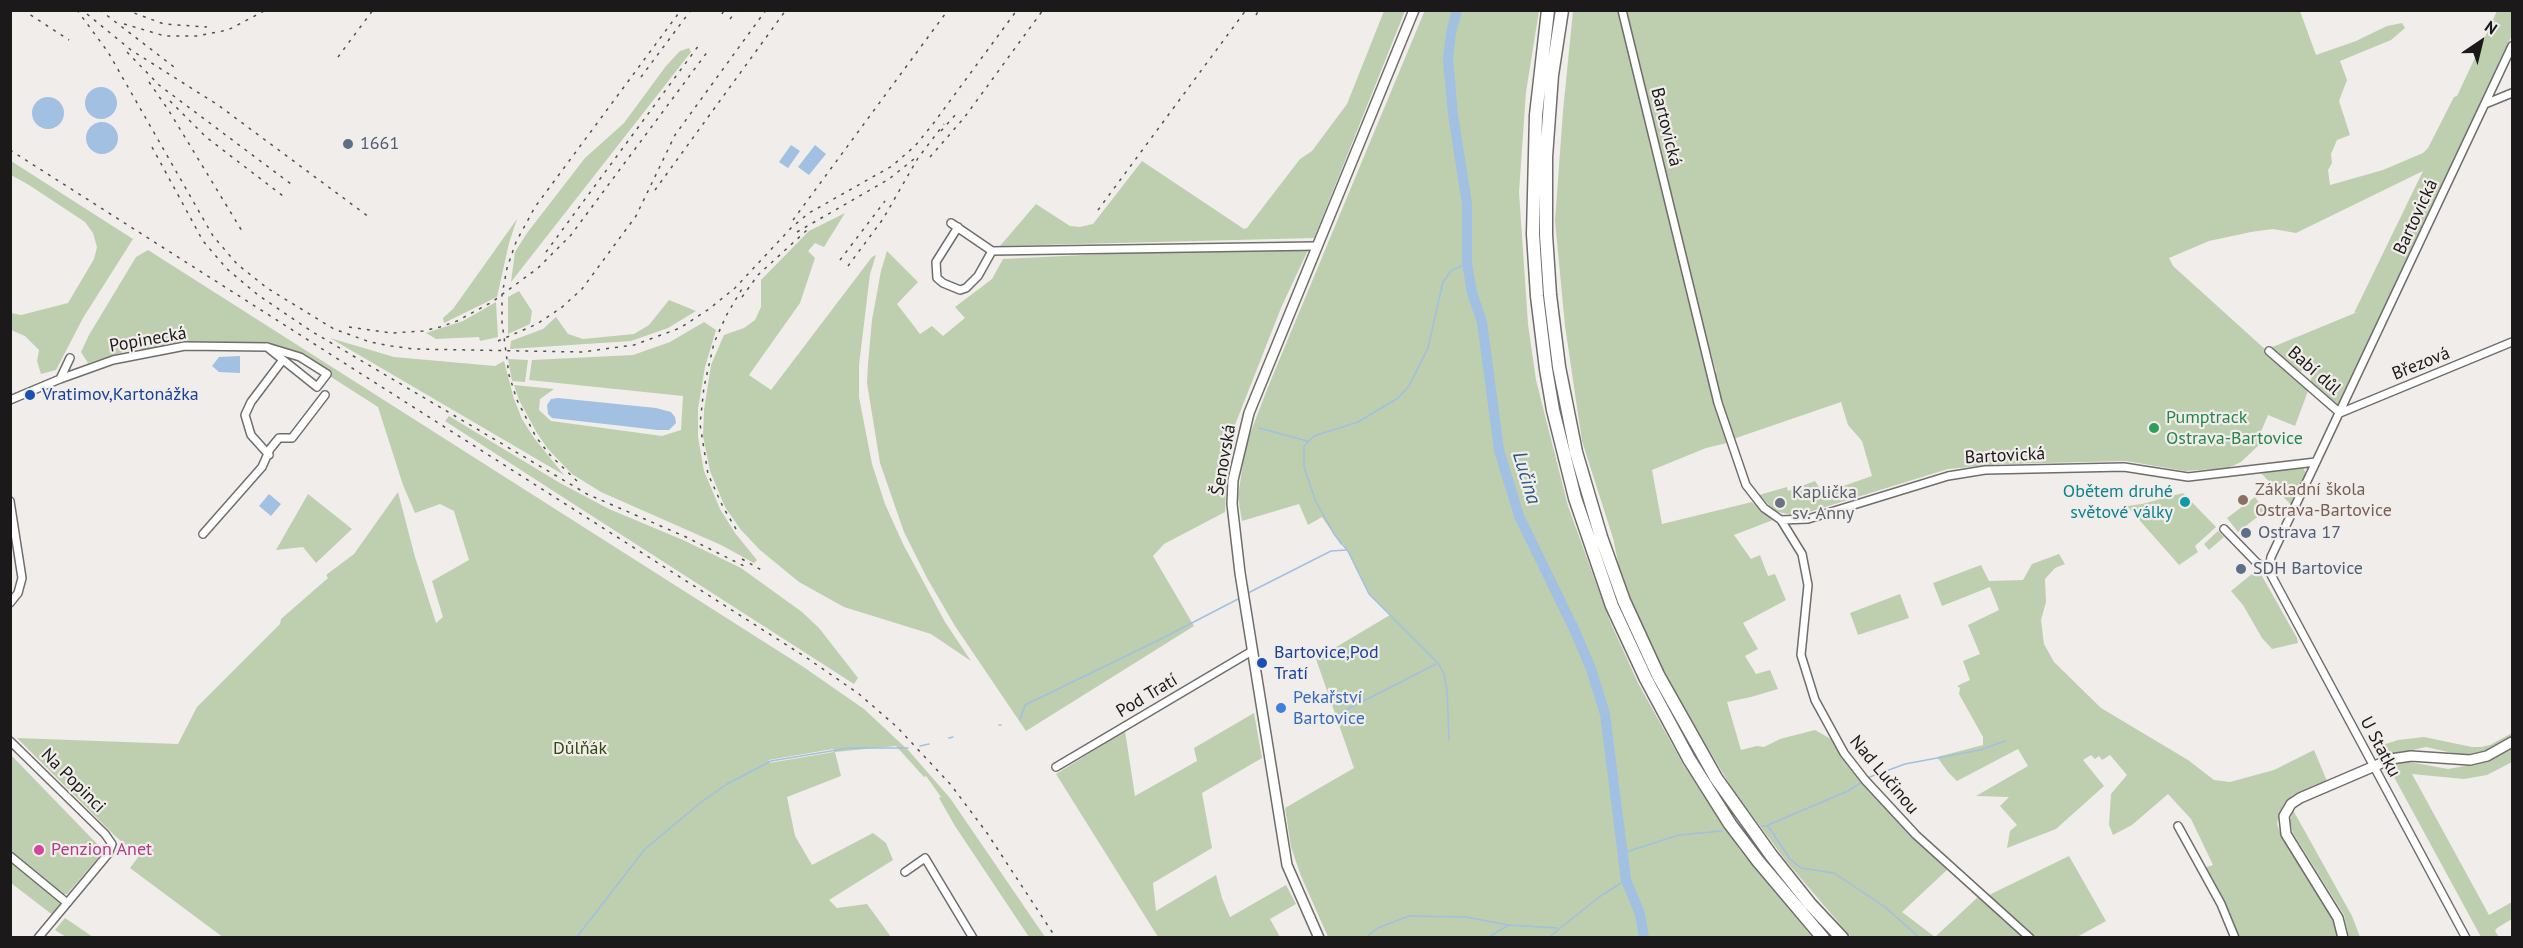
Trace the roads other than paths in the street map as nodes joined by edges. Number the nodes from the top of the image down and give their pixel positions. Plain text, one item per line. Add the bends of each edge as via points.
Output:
1 (1414, 10) edge
2 (1548, 10) edge
3 (1562, 10) edge
4 (1622, 10) edge
5 (2512, 46) edge
6 (2512, 93) edge
7 (2485, 104) junction
8 (1317, 246) junction
9 (992, 251) junction
10 (2512, 342) edge
11 (267, 347) junction
12 (2269, 351) dead end
13 (70, 358) dead end
14 (282, 361) junction
15 (60, 379) junction
16 (325, 395) dead end
17 (10, 400) edge
18 (2340, 413) junction
19 (269, 455) junction
20 (2316, 462) junction
21 (10, 501) edge
22 (1781, 520) junction
23 (2224, 529) dead end
24 (203, 534) dead end
25 (2269, 571) junction
26 (10, 603) edge
27 (1252, 651) junction
28 (10, 741) edge
29 (2512, 741) edge
30 (2373, 766) junction
31 (1056, 767) dead end
32 (2178, 826) dead end
33 (10, 856) edge
34 (905, 872) dead end
35 (66, 902) junction
36 (38, 938) edge
37 (973, 938) edge
38 (1319, 938) edge
39 (1824, 938) edge
40 (1842, 938) edge
41 (2030, 938) edge
42 (2235, 938) edge
43 (2343, 938) edge
44 (2466, 938) edge

1 - 8 street, Šenovská
2 - 39 highway via 1536,115 1533,234 1546,369 1575,498 1612,606 1689,759 1744,842
3 - 40 highway via 1546,157 1550,295 1576,452 1601,537 1624,601 1658,675 1710,768 1771,855
4 - 22 street, Bartovická via 1718,403 1746,485 1764,508
5 - 7 street, Bartovická
6 - 7 street
7 - 18 street, Bartovická
8 - 9 street
8 - 27 street, Šenovská via 1249,413 1235,468 1232,504
9 - 9 street via 954,225 936,261 937,278 960,290 966,288
10 - 18 street, Březová
11 - 14 street
11 - 14 street, Popinecká via 300,357 327,374 317,387
11 - 15 street, Popinecká via 185,346 113,360
12 - 18 street, Babí důl
13 - 15 street
14 - 19 street via 245,415 251,435
15 - 17 street, Popinecká
16 - 19 street via 292,438 279,438
18 - 20 street, Bartovická
19 - 24 street
20 - 22 street, Bartovická via 2188,477 2124,467 1985,470 1948,476 1808,519
20 - 25 street via 2271,557
21 - 26 street via 22,578
22 - 41 street, Nad Lučinou via 1802,554 1808,585 1801,655 1815,700 1832,734 1865,780 1916,834
23 - 25 street, U Statku
25 - 30 street, U Statku
27 - 31 street, Pod Tratí
27 - 38 street, Šenovská via 1287,865
28 - 35 street, Na Popinci via 112,844 108,854
29 - 30 street via 2487,756 2470,760 2402,756
30 - 43 street via 2300,798 2284,816 2288,838 2338,918
30 - 44 street, U Statku
32 - 42 street
33 - 35 street
34 - 37 street via 926,858
35 - 36 street

